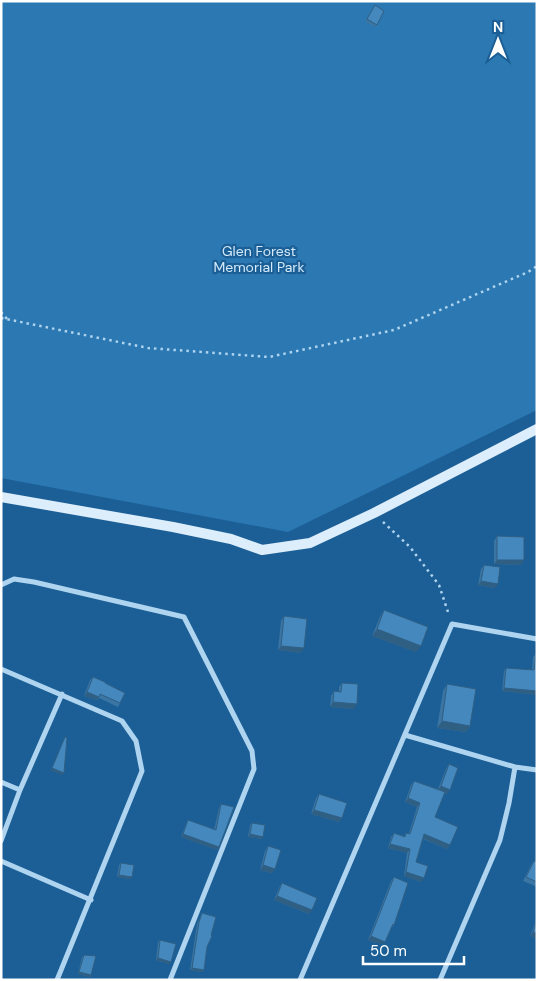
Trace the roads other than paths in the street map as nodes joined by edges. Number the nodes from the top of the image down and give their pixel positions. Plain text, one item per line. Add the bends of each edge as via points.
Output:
1 (537, 429) edge
2 (1, 498) edge
3 (1, 585) edge
4 (537, 639) edge
5 (1, 669) edge
6 (62, 694) junction
7 (404, 735) junction
8 (515, 767) junction
9 (537, 770) edge
10 (1, 782) edge
11 (20, 790) junction
12 (1, 841) edge
13 (1, 861) edge
14 (91, 900) junction
15 (57, 980) edge
16 (170, 980) edge
17 (300, 980) edge
18 (440, 980) edge

1 - 2 street via 374,514 310,543 262,550 231,539 173,527
3 - 16 street via 14,579 34,582 184,617 252,751 254,770
4 - 7 street via 452,624
5 - 6 street
6 - 11 street
6 - 14 street via 122,721 136,741 142,771
7 - 8 street
7 - 17 street
8 - 9 street
8 - 18 street via 500,840
10 - 11 street
11 - 12 street
13 - 14 street
14 - 15 street

